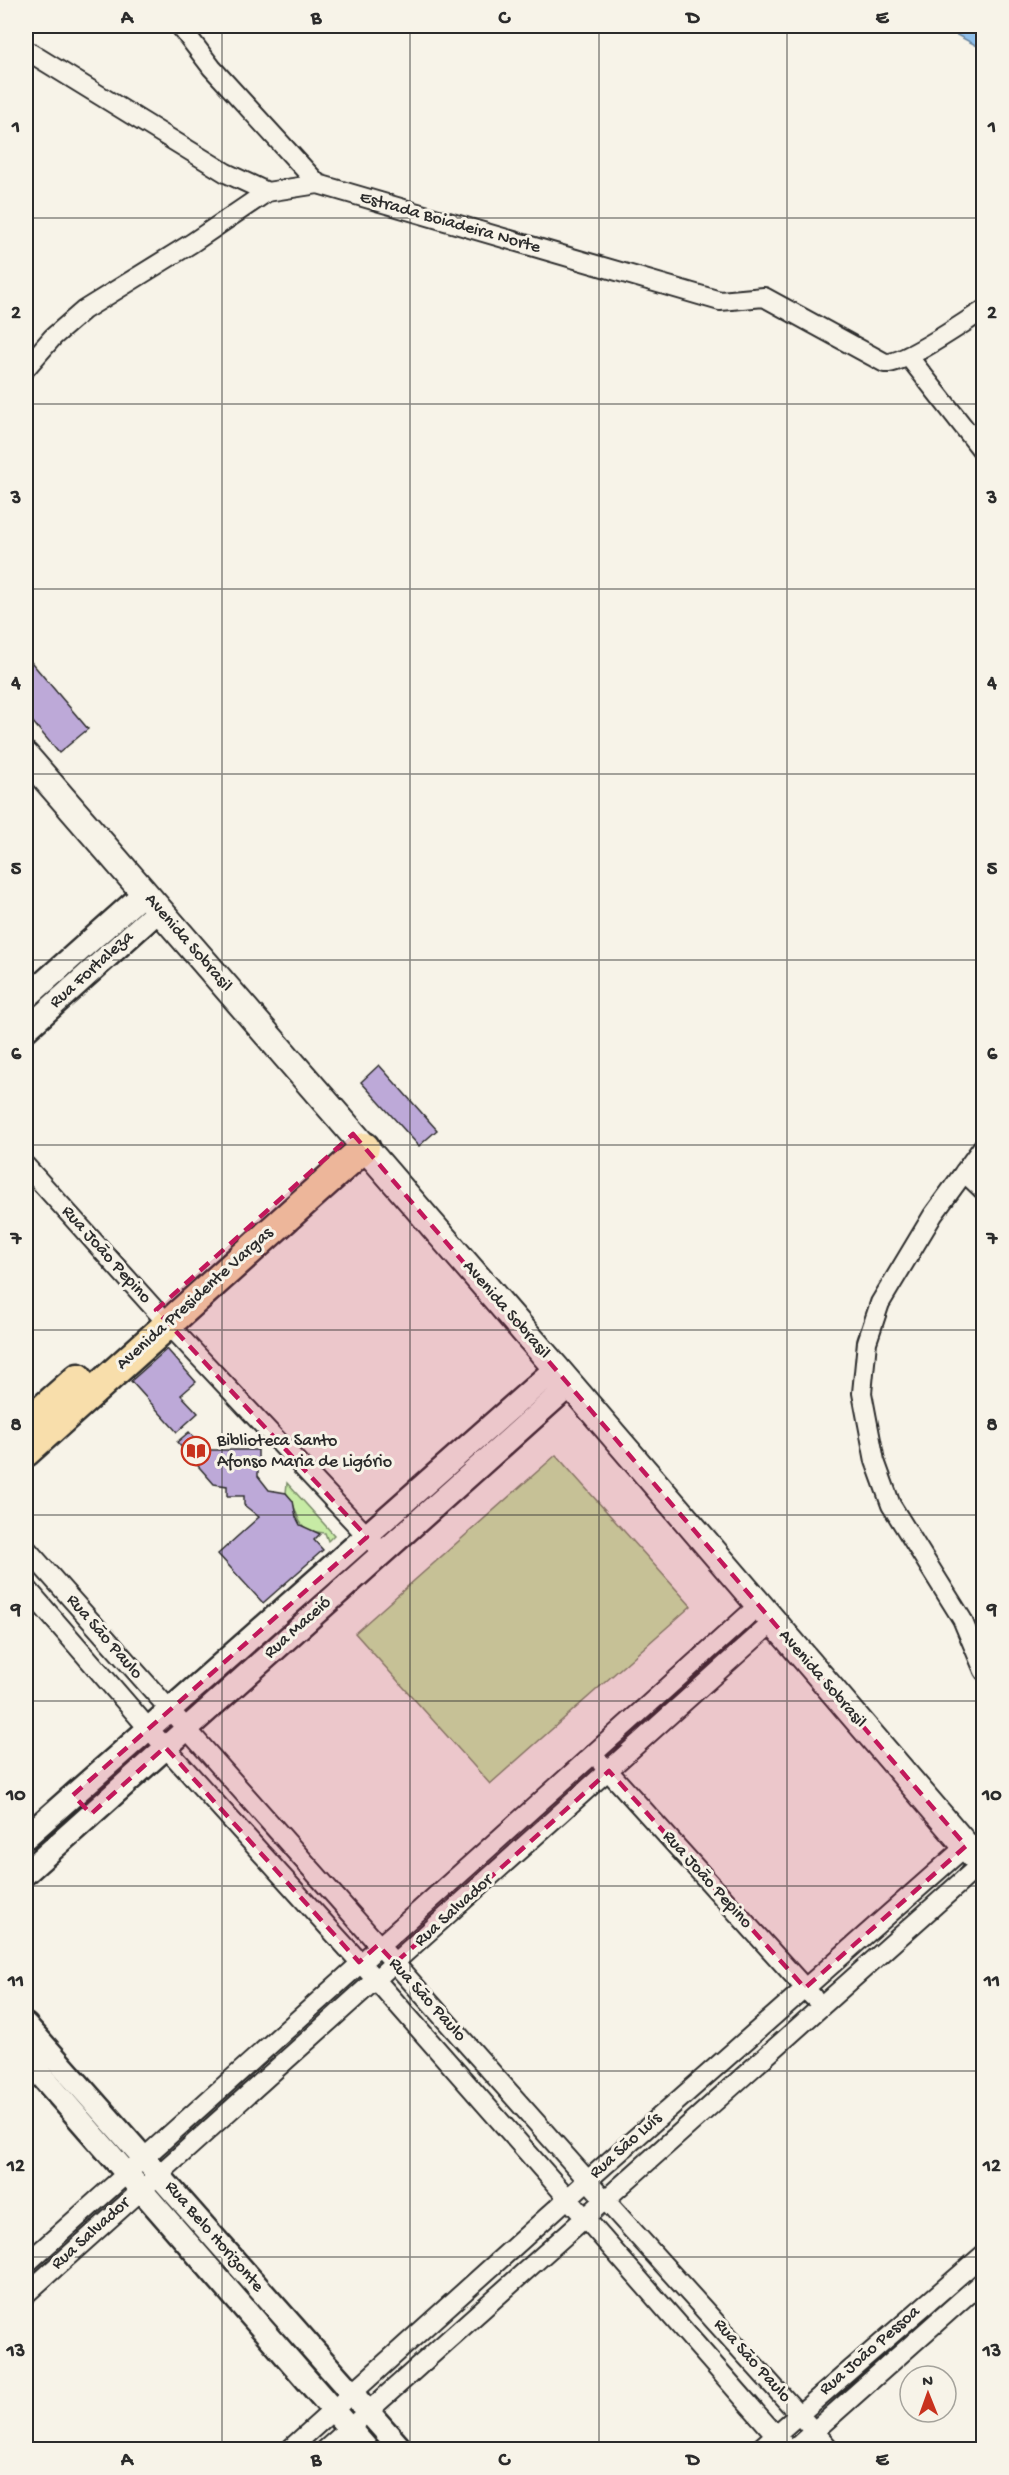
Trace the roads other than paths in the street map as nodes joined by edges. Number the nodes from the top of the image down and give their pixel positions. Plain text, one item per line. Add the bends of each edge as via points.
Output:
1 (180, 26) edge
2 (26, 50) edge
3 (318, 184) junction
4 (267, 192) junction
5 (984, 310) edge
6 (902, 359) junction
7 (26, 368) edge
8 (984, 453) edge
9 (26, 756) edge
10 (152, 902) junction
11 (68, 961) junction
12 (84, 977) junction
13 (26, 998) edge
14 (26, 1030) edge
15 (359, 1141) junction
16 (984, 1145) edge
17 (26, 1167) edge
18 (964, 1172) junction
19 (984, 1191) edge
20 (162, 1317) junction
21 (564, 1376) junction
22 (26, 1424) edge
23 (26, 1452) edge
24 (367, 1537) junction
25 (26, 1548) edge
26 (383, 1553) junction
27 (44, 1570) junction
28 (26, 1587) edge
29 (766, 1613) junction
30 (252, 1637) junction
31 (107, 1641) junction
32 (268, 1655) junction
33 (88, 1660) junction
34 (984, 1671) edge
35 (169, 1711) junction
36 (148, 1728) junction
37 (185, 1728) junction
38 (165, 1747) junction
39 (592, 1753) junction
40 (609, 1771) junction
41 (240, 1789) junction
42 (73, 1796) junction
43 (220, 1808) junction
44 (91, 1814) junction
45 (26, 1838) edge
46 (977, 1859) edge
47 (26, 1874) edge
48 (319, 1878) junction
49 (444, 1886) junction
50 (299, 1896) junction
51 (461, 1904) junction
52 (378, 1945) junction
53 (359, 1962) junction
54 (395, 1963) junction
55 (376, 1980) junction
56 (805, 1988) junction
57 (822, 2007) junction
58 (26, 2025) edge
59 (283, 2031) junction
60 (300, 2047) junction
61 (470, 2048) junction
62 (26, 2058) edge
63 (450, 2066) junction
64 (667, 2110) junction
65 (685, 2130) junction
66 (544, 2131) junction
67 (523, 2150) junction
68 (151, 2165) junction
69 (588, 2180) junction
70 (133, 2181) junction
71 (566, 2199) junction
72 (606, 2201) junction
73 (585, 2220) junction
74 (984, 2254) edge
75 (26, 2264) edge
76 (984, 2280) edge
77 (26, 2294) edge
78 (933, 2298) junction
79 (946, 2313) junction
80 (433, 2321) junction
81 (450, 2338) junction
82 (359, 2402) junction
83 (333, 2411) junction
84 (799, 2413) junction
85 (349, 2428) junction
86 (814, 2431) junction
87 (775, 2434) junction
88 (289, 2450) edge
89 (325, 2450) edge
90 (368, 2450) edge
91 (402, 2450) edge
92 (758, 2450) edge
93 (791, 2450) edge
94 (831, 2450) edge

1 - 3 street via 212,68
2 - 4 street via 226,172
3 - 4 street, Estrada Boiadeira Norte
3 - 6 street, Estrada Boiadeira Norte via 720,301 764,297 885,363
4 - 7 street via 84,310
5 - 6 street
6 - 8 street
9 - 10 main road, Avenida Sobrasil
10 - 11 street, Rua Fortaleza
10 - 12 street, Rua Fortaleza
10 - 15 main road, Avenida Sobrasil
11 - 12 street
11 - 13 street, Rua Fortaleza
12 - 14 street, Rua Fortaleza
15 - 20 main road, Avenida Presidente Vargas
15 - 21 main road, Avenida Sobrasil
16 - 18 street
17 - 20 street, Rua João Pepino
18 - 19 street
18 - 34 street via 880,1303 867,1342 862,1393 875,1461 891,1504 962,1619
20 - 22 main road, Avenida Presidente Vargas
20 - 23 main road, Avenida Presidente Vargas
20 - 24 street, Rua João Pepino
21 - 24 street, Rua Maceió
21 - 26 street, Rua Maceió
21 - 29 main road, Avenida Sobrasil
24 - 26 street, Rua João Pepino
24 - 30 street, Rua Maceió
25 - 27 street, Rua São Paulo
26 - 32 street, Rua Maceió
27 - 28 street
27 - 31 street, Rua São Paulo
28 - 33 street, Rua São Paulo
29 - 39 street, Rua Salvador
29 - 40 street, Rua Salvador
29 - 46 main road, Avenida Sobrasil
30 - 32 street
30 - 35 street, Rua Maceió
31 - 33 street
31 - 35 street, Rua São Paulo
32 - 37 street, Rua Maceió
33 - 36 street, Rua São Paulo
35 - 36 street, Rua Maceió
35 - 37 street, Rua São Paulo
36 - 38 street, Rua São Paulo
36 - 42 street, Rua Maceió
37 - 38 street, Rua Maceió
37 - 41 street, Rua São Paulo
38 - 43 street, Rua São Paulo
38 - 44 street, Rua Maceió
39 - 40 street, Rua João Pepino
39 - 49 street, Rua Salvador
40 - 51 street, Rua Salvador
40 - 56 street, Rua João Pepino
41 - 43 street
41 - 48 street, Rua São Paulo
42 - 44 street
42 - 45 street, Rua Maceió
43 - 50 street, Rua São Paulo
44 - 47 street, Rua Maceió
46 - 56 street, Rua São Luís
46 - 57 street, Rua São Luís
48 - 50 street
48 - 52 street, Rua São Paulo
49 - 51 street
49 - 52 street, Rua Salvador
50 - 53 street, Rua São Paulo
51 - 54 street, Rua Salvador
52 - 53 street, Rua Salvador
52 - 54 street, Rua São Paulo
53 - 55 street, Rua São Paulo
53 - 59 street, Rua Salvador
54 - 55 street, Rua Salvador
54 - 61 street, Rua São Paulo
55 - 60 street, Rua Salvador
55 - 63 street, Rua São Paulo
56 - 57 street, Rua João Pepino
56 - 64 street, Rua São Luís
57 - 65 street, Rua São Luís
58 - 68 street, Rua Belo Horizonte
59 - 60 street
59 - 68 street, Rua Salvador
60 - 68 street, Rua Salvador
61 - 63 street
61 - 66 street, Rua São Paulo
62 - 70 street, Rua Belo Horizonte
63 - 67 street, Rua São Paulo
64 - 65 street
64 - 69 street, Rua São Luís
65 - 72 street, Rua São Luís
66 - 67 street
66 - 69 street, Rua São Paulo
67 - 71 street, Rua São Paulo
68 - 70 street, Rua Salvador
68 - 82 street, Rua Belo Horizonte
69 - 71 street, Rua São Luís
69 - 72 street, Rua São Paulo
70 - 75 street, Rua Salvador
70 - 77 street, Rua Salvador
70 - 83 street, Rua Belo Horizonte
71 - 73 street, Rua São Paulo
71 - 80 street, Rua São Luís
72 - 73 street, Rua São Luís
72 - 84 street, Rua São Paulo
73 - 81 street, Rua São Luís
73 - 87 street, Rua São Paulo
74 - 78 street, Rua João Pessoa
76 - 79 street, Rua João Pessoa
78 - 79 street
78 - 84 street, Rua João Pessoa
79 - 86 street, Rua João Pessoa
80 - 81 street
80 - 82 street, Rua São Luís
81 - 82 street, Rua São Luís
82 - 83 street, Rua São Luís
82 - 85 street, Rua São Luís
82 - 91 street, Rua Belo Horizonte
83 - 85 street, Rua Belo Horizonte
83 - 88 street, Rua São Luís
84 - 86 street, Rua São Paulo
84 - 87 street, Rua João Pessoa
85 - 89 street, Rua São Luís
85 - 90 street, Rua Belo Horizonte
86 - 93 street, Rua João Pessoa
86 - 94 street, Rua São Paulo
87 - 92 street, Rua João Pessoa
87 - 93 street, Rua São Paulo

